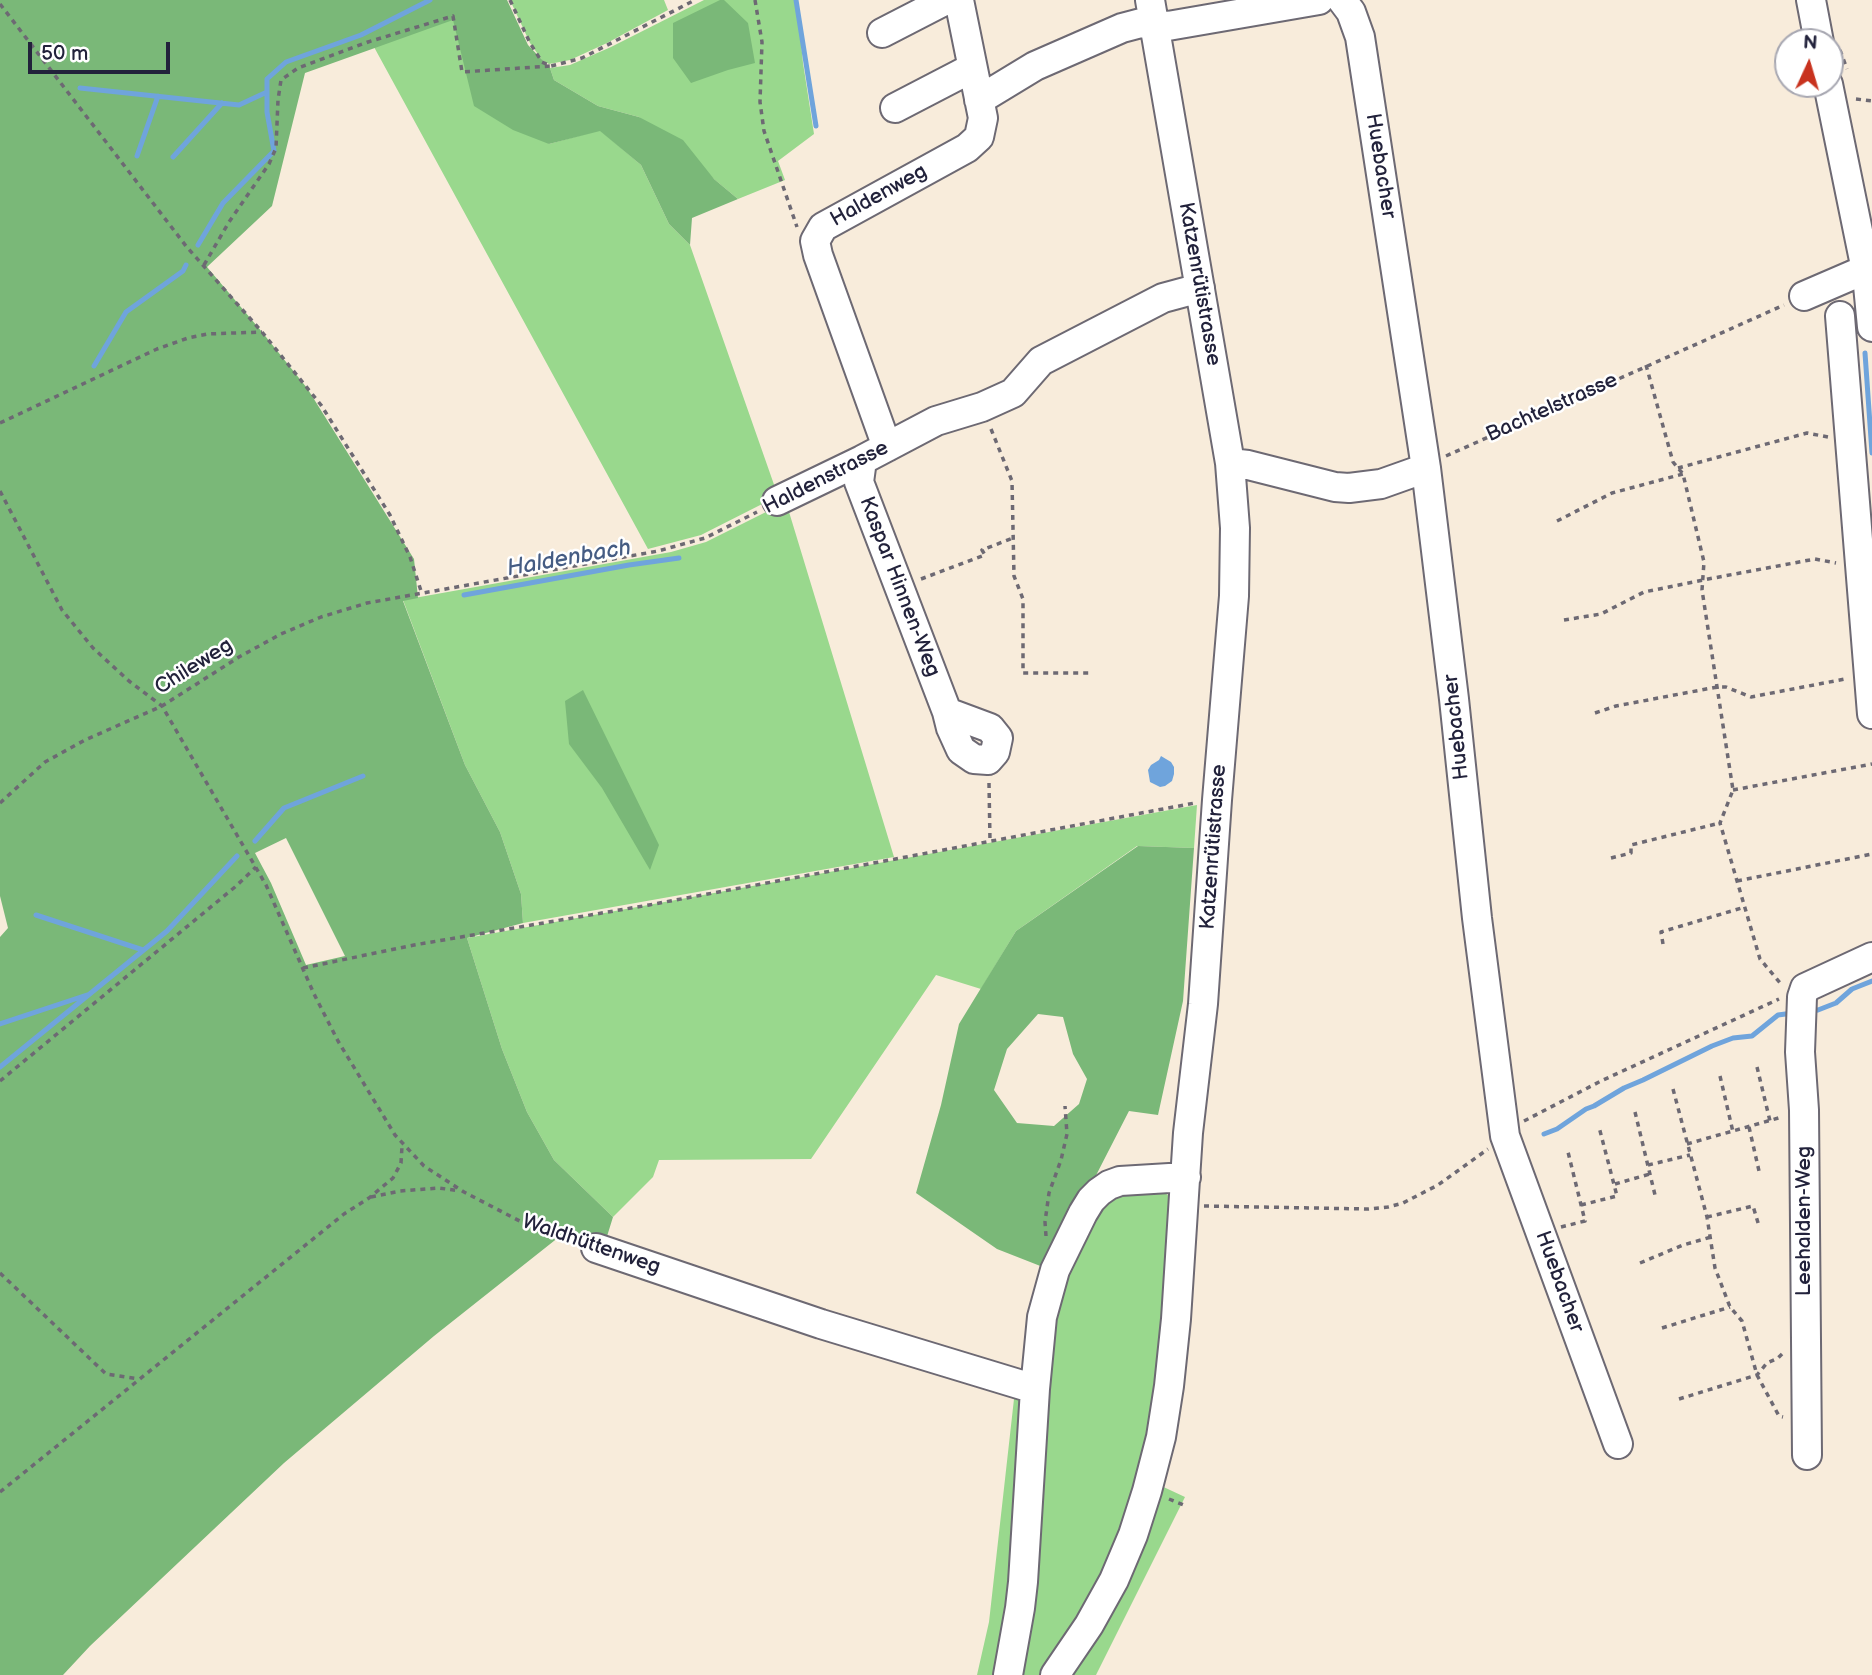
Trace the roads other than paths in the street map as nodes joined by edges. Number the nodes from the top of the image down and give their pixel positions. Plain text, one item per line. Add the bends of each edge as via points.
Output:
1 (946, 0) edge
2 (958, 0) edge
3 (1319, 0) edge
4 (1342, 0) edge
5 (1811, 0) edge
6 (1263, 5) edge
7 (1152, 13) edge
8 (1822, 28) edge
9 (882, 33) dead end
10 (972, 68) junction
11 (1844, 83) edge
12 (979, 100) junction
13 (895, 108) dead end
14 (1867, 275) junction
15 (1200, 288) junction
16 (1804, 296) road end
17 (1840, 316) dead end
18 (1872, 327) edge
19 (887, 447) junction
20 (862, 460) junction
21 (1230, 463) junction
22 (1426, 468) junction
23 (777, 502) road end
24 (1866, 554) edge
25 (1872, 714) edge
26 (988, 761) road end
27 (1872, 957) edge
28 (1186, 1177) junction
29 (596, 1248) road end
30 (1035, 1389) junction
31 (1618, 1444) dead end
32 (1807, 1455) dead end
33 (1008, 1675) edge
34 (1055, 1675) edge

1 - 9 street
2 - 10 street, Haldenweg
3 - 6 street
4 - 22 street, Huebacher via 1360,37
5 - 8 street
6 - 7 street via 1168,26
7 - 12 street via 1140,23 1035,66
7 - 15 street, Katzenrütistrasse
10 - 12 street, Haldenweg
10 - 13 street
11 - 14 street
12 - 19 street, Haldenweg via 983,118 979,137 967,148 823,227 815,241
14 - 16 street via 1855,274
14 - 18 street
15 - 19 street, Haldenstrasse via 1163,298 1041,361 1013,393 936,421
15 - 21 street, Katzenrütistrasse
17 - 24 street via 1850,441
19 - 20 street, Haldenstrasse
20 - 23 street, Haldenstrasse
20 - 26 street, Kaspar Hinnen-Weg via 859,482 951,729 961,750
21 - 22 street via 1349,488 1381,484
21 - 28 street, Katzenrütistrasse via 1234,596
22 - 31 street, Huebacher via 1505,1136
24 - 25 street
27 - 32 street, Leehalden-Weg via 1799,999
28 - 30 street via 1120,1181 1091,1200 1052,1280 1042,1317
28 - 34 street, Katzenrütistrasse via 1169,1386 1147,1491 1114,1580
29 - 30 street, Waldhüttenweg via 821,1324
30 - 33 street via 1023,1582

